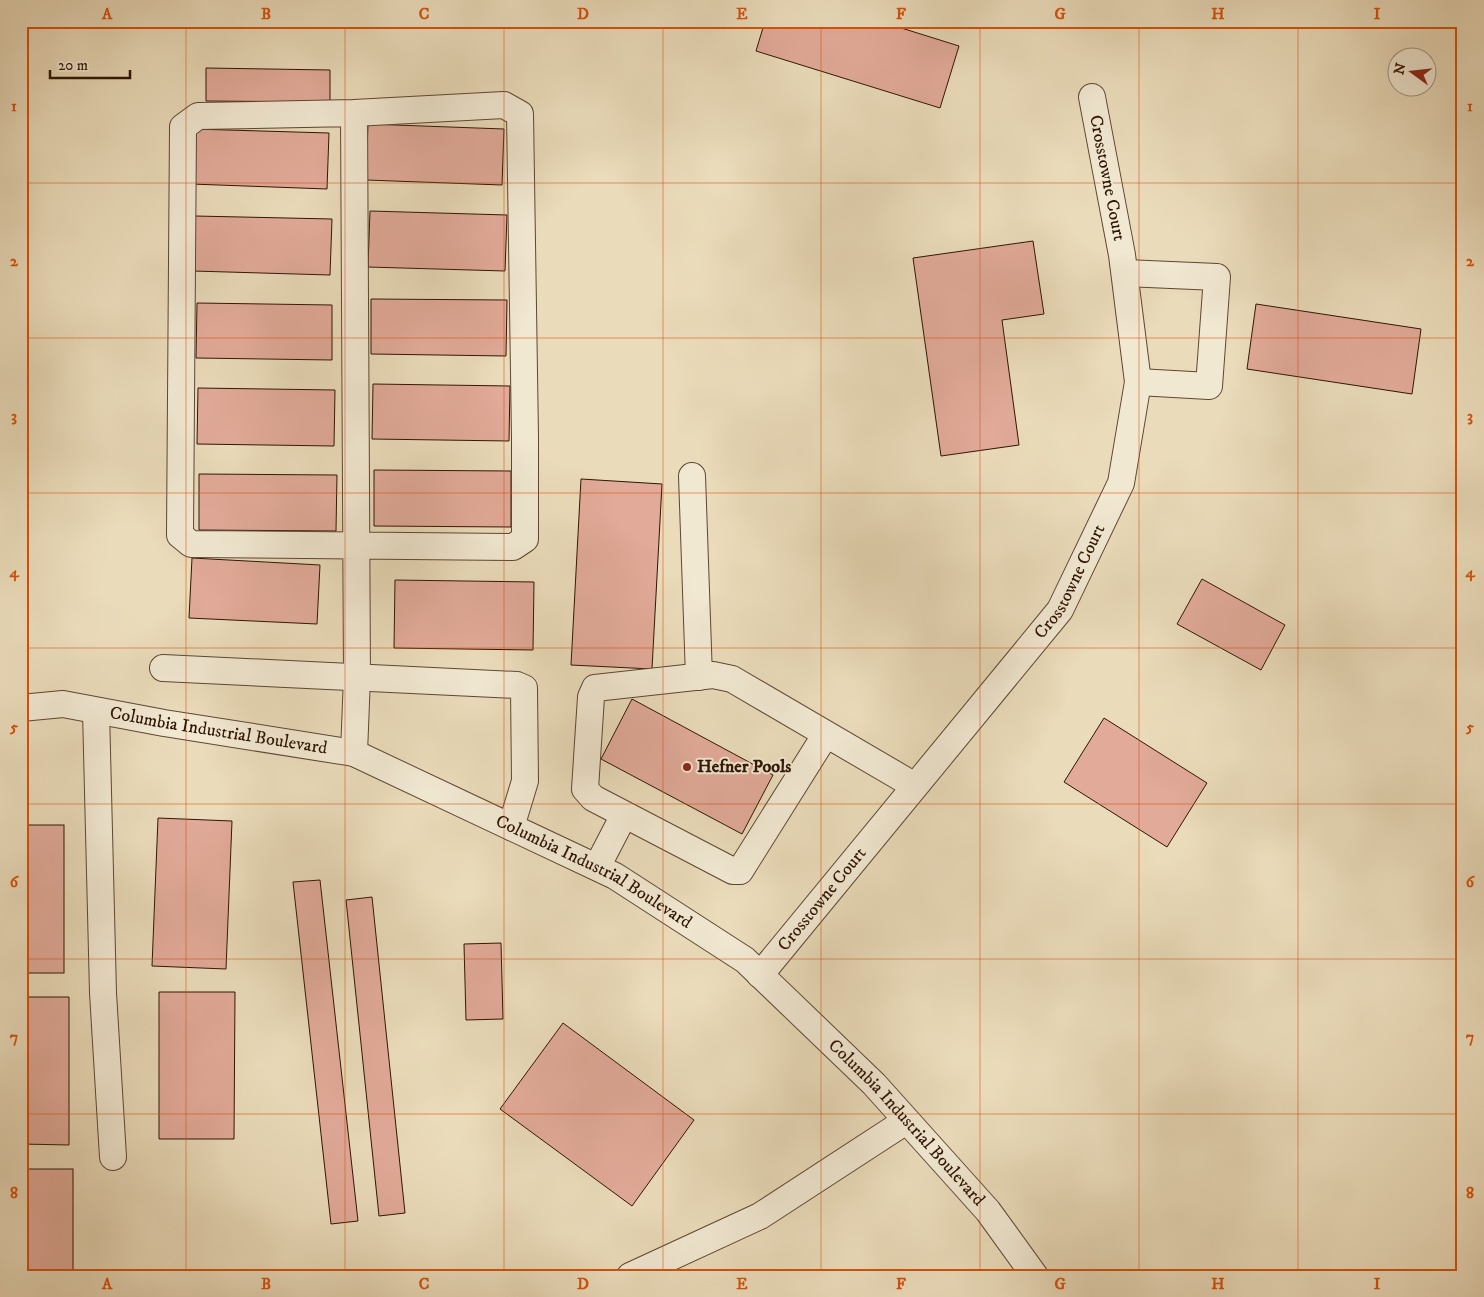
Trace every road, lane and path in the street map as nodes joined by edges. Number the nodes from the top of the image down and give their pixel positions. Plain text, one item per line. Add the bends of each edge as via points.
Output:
1 (1092, 97) dead end
2 (354, 113) junction
3 (1125, 273) junction
4 (1138, 382) junction
5 (692, 476) dead end
6 (356, 545) junction
7 (163, 668) dead end
8 (357, 677) junction
9 (699, 677) junction
10 (21, 708) edge
11 (96, 711) junction
12 (826, 734) junction
13 (354, 753) junction
14 (915, 786) junction
15 (624, 815) junction
16 (511, 827) junction
17 (597, 867) junction
18 (760, 975) junction
19 (906, 1121) junction
20 (113, 1157) dead end
21 (630, 1276) edge
22 (1035, 1276) edge

1 - 3 street, Crosstowne Court
2 - 6 street
2 - 6 street via 198,116 183,127 180,535 191,544
2 - 6 street via 504,106 520,114 525,437 525,539 513,547
3 - 4 street, Crosstowne Court
3 - 4 street via 1216,277 1209,386
4 - 14 street, Crosstowne Court via 1121,483 1060,610
5 - 9 street
6 - 8 street
7 - 8 street
8 - 13 street
8 - 16 street via 517,685 524,688 525,781
9 - 12 street via 713,675 732,679
9 - 15 street via 596,688 591,697 585,789 593,798
10 - 11 street, Columbia Industrial Boulevard via 63,704
11 - 13 street, Columbia Industrial Boulevard
11 - 20 street via 103,993
12 - 14 street
12 - 15 street via 740,871 733,871
13 - 16 street, Columbia Industrial Boulevard
14 - 18 street, Crosstowne Court
15 - 17 street
16 - 17 street, Columbia Industrial Boulevard
17 - 18 street, Columbia Industrial Boulevard via 745,960
18 - 19 street, Columbia Industrial Boulevard via 874,1084
19 - 21 street via 760,1216
19 - 22 street, Columbia Industrial Boulevard via 988,1212

